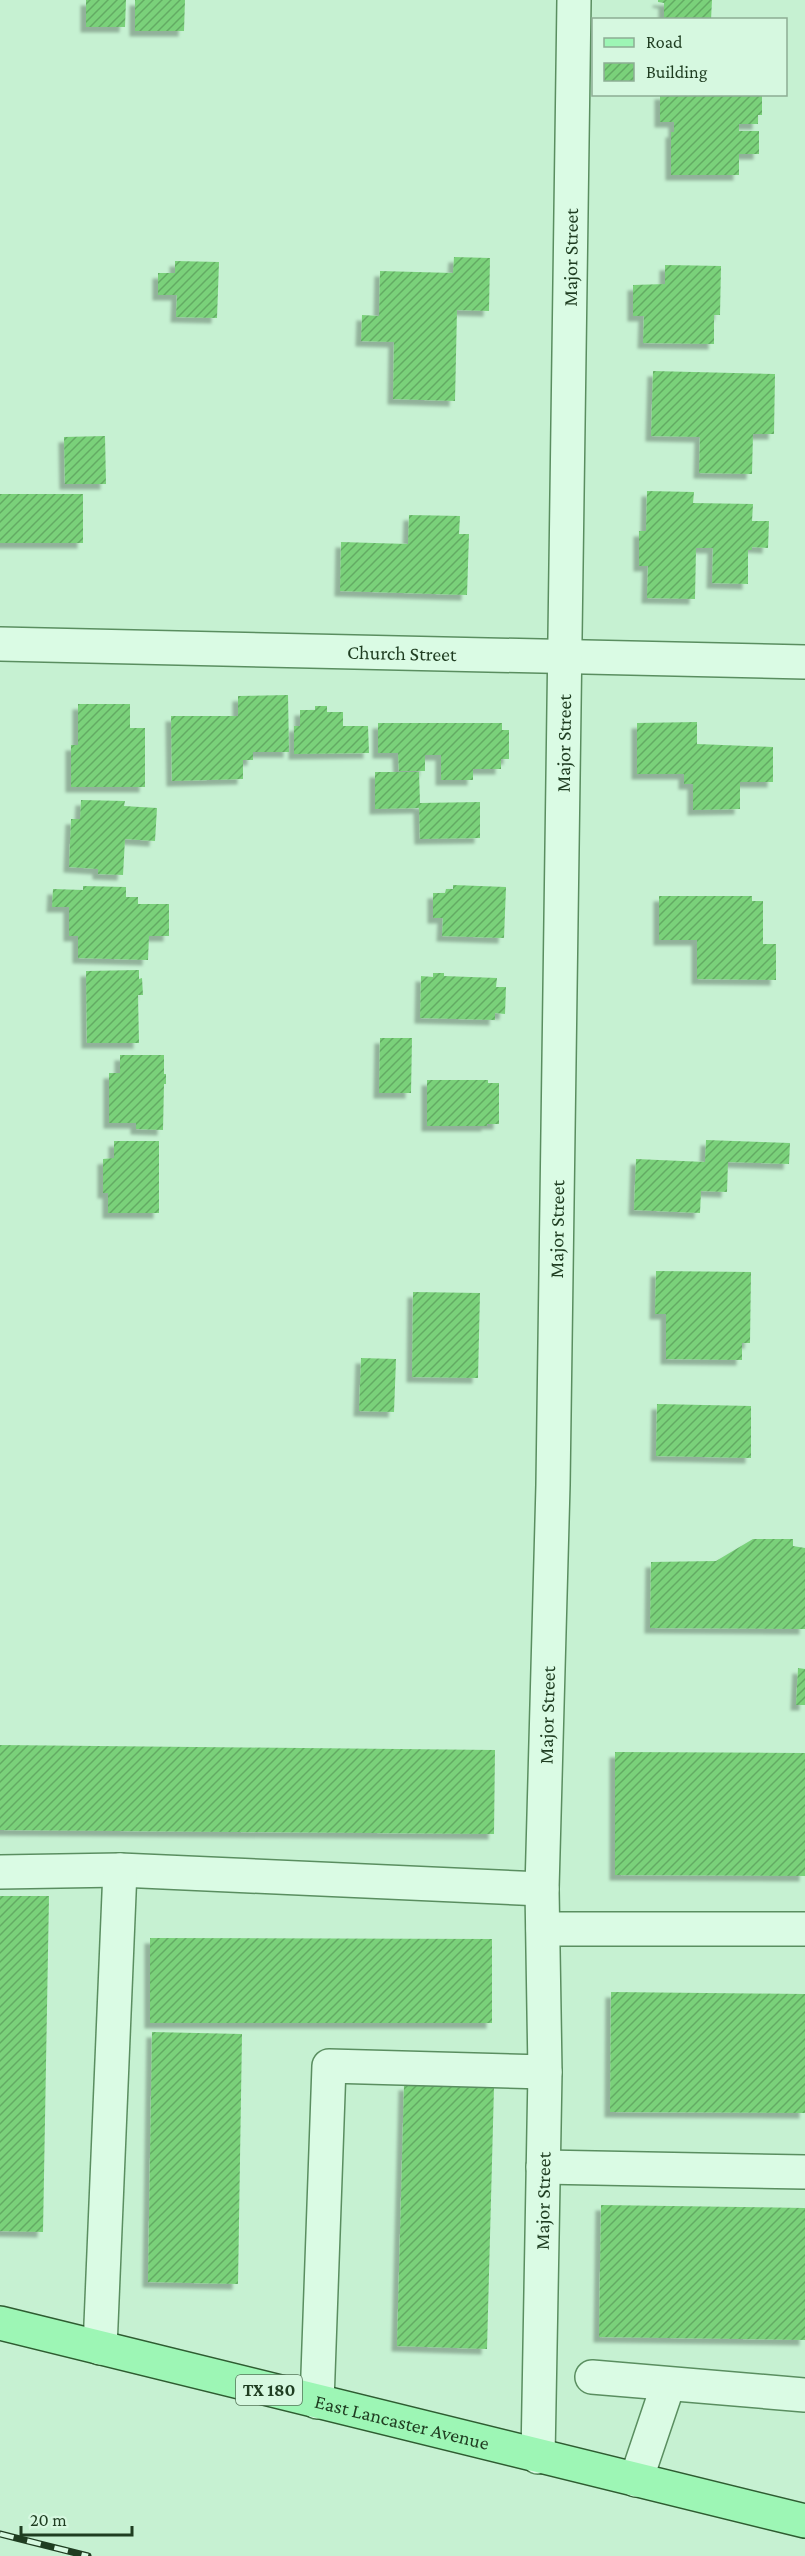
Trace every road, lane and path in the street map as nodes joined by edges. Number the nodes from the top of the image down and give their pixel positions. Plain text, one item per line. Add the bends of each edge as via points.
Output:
1 (574, 0) edge
2 (0, 644) edge
3 (565, 656) junction
4 (805, 662) edge
5 (120, 1870) junction
6 (0, 1872) edge
7 (542, 1889) junction
8 (543, 1929) junction
9 (805, 1929) edge
10 (545, 2072) junction
11 (543, 2167) junction
12 (805, 2172) edge
13 (0, 2323) edge
14 (100, 2348) junction
15 (592, 2377) dead end
16 (668, 2385) junction
17 (805, 2395) edge
18 (317, 2402) junction
19 (538, 2457) junction
20 (636, 2480) junction
21 (805, 2521) edge

1 - 3 street, Major Street
2 - 3 street, Church Street
3 - 4 street, Church Street
3 - 7 street, Major Street via 554,1485
5 - 6 street
5 - 7 street
5 - 14 street
7 - 8 street, Major Street
8 - 9 street
8 - 10 street, Major Street
10 - 11 street, Major Street
10 - 18 street via 329,2066
11 - 12 street
11 - 19 street, Major Street
13 - 14 main road, East Lancaster Avenue / TX 180
14 - 18 main road, East Lancaster Avenue / TX 180
15 - 16 street
16 - 17 street
16 - 20 street
18 - 19 main road, East Lancaster Avenue / TX 180
19 - 20 main road, East Lancaster Avenue / TX 180
20 - 21 main road, East Lancaster Avenue / TX 180

